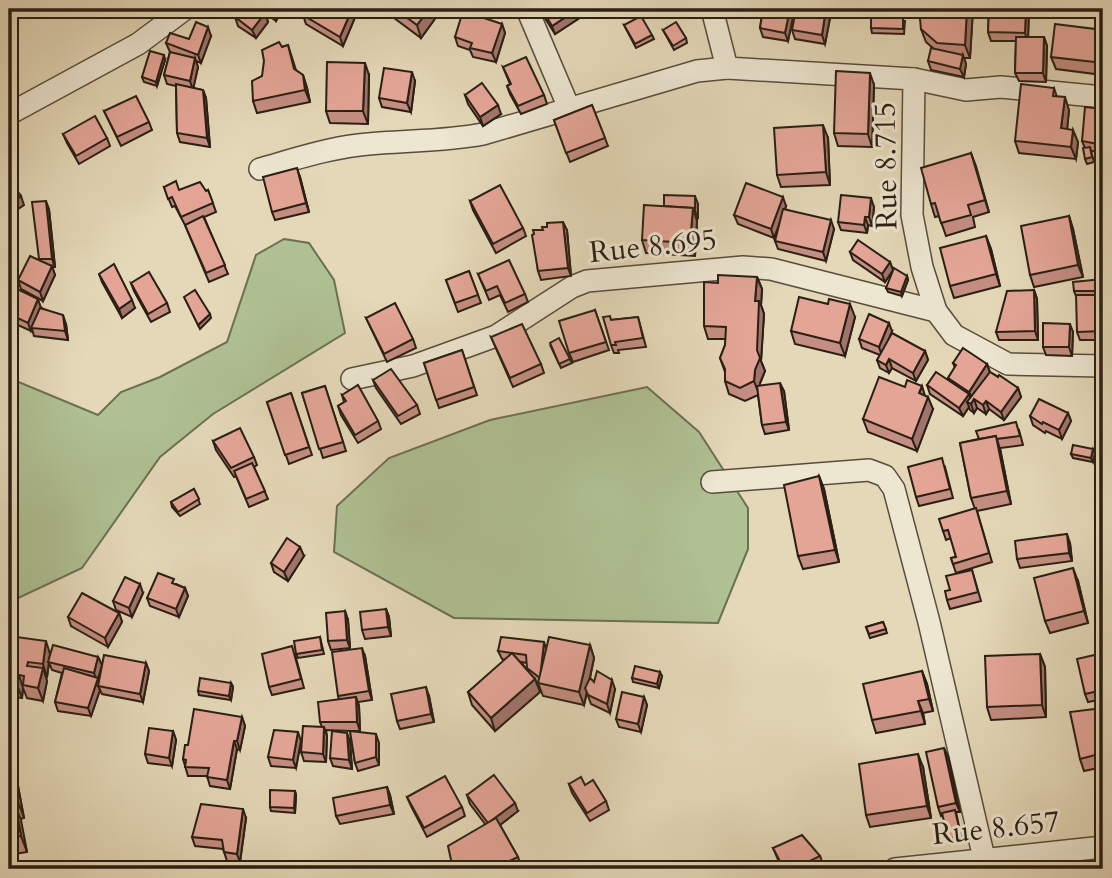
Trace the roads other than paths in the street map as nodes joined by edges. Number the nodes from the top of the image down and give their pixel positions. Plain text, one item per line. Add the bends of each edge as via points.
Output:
1 (185, 9) edge
2 (527, 9) edge
3 (712, 9) edge
4 (727, 68) junction
5 (914, 79) junction
6 (1103, 97) edge
7 (569, 108) junction
8 (9, 114) edge
9 (260, 169) dead end
10 (936, 311) junction
11 (1103, 366) edge
12 (352, 379) dead end
13 (712, 482) dead end
14 (1103, 847) edge
15 (984, 858) junction
16 (895, 869) edge

1 - 8 street via 138,44
2 - 7 street
3 - 4 street
4 - 5 street, Rue 8.715
4 - 7 street, Rue 8.715 via 697,71
5 - 6 street via 966,90 1001,87
5 - 10 street, Rue 8.715 via 912,215
7 - 9 street, Rue 8.715 via 457,139 326,150
10 - 11 street, Rue 8.715 via 954,335 1008,364
10 - 12 street, Rue 8.695 via 771,269 615,276 572,287 496,336 412,366
13 - 15 street via 869,470 885,476 894,489 929,622
14 - 15 street, Rue 8.657
15 - 16 street, Rue 8.657

